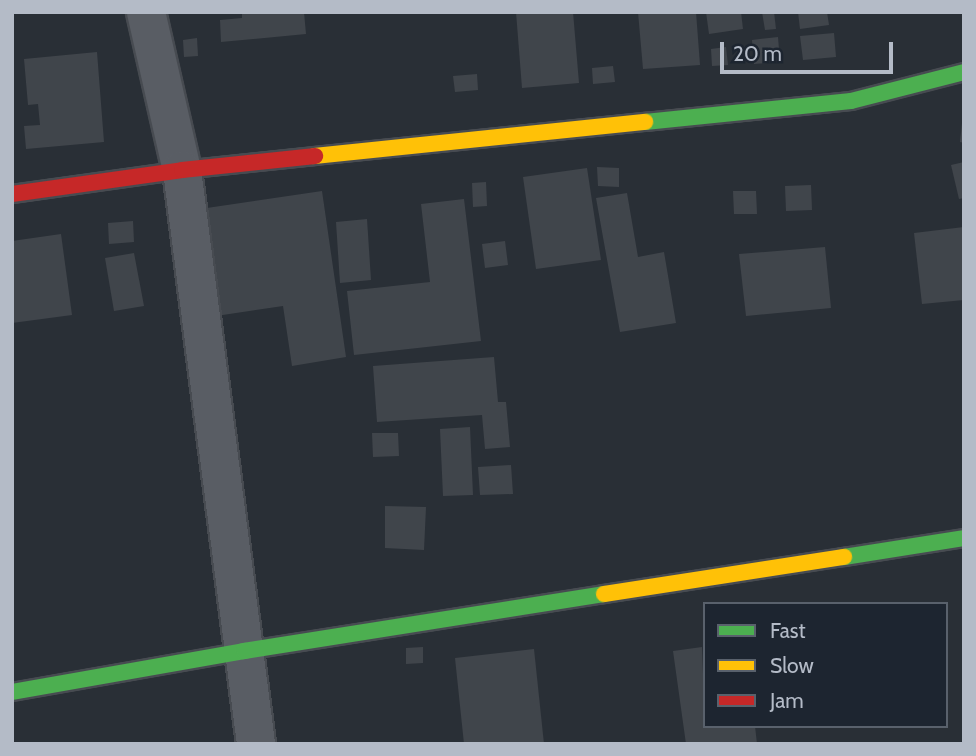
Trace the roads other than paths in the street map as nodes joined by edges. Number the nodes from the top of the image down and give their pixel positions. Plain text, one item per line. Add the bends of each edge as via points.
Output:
1 (146, 12) edge
2 (964, 72) edge
3 (182, 170) junction
4 (12, 194) edge
5 (964, 538) edge
6 (244, 652) junction
7 (12, 692) edge
8 (256, 744) edge

1 - 3 street
2 - 3 street via 851,101
3 - 4 street
3 - 6 street
5 - 6 street
6 - 7 street
6 - 8 street

